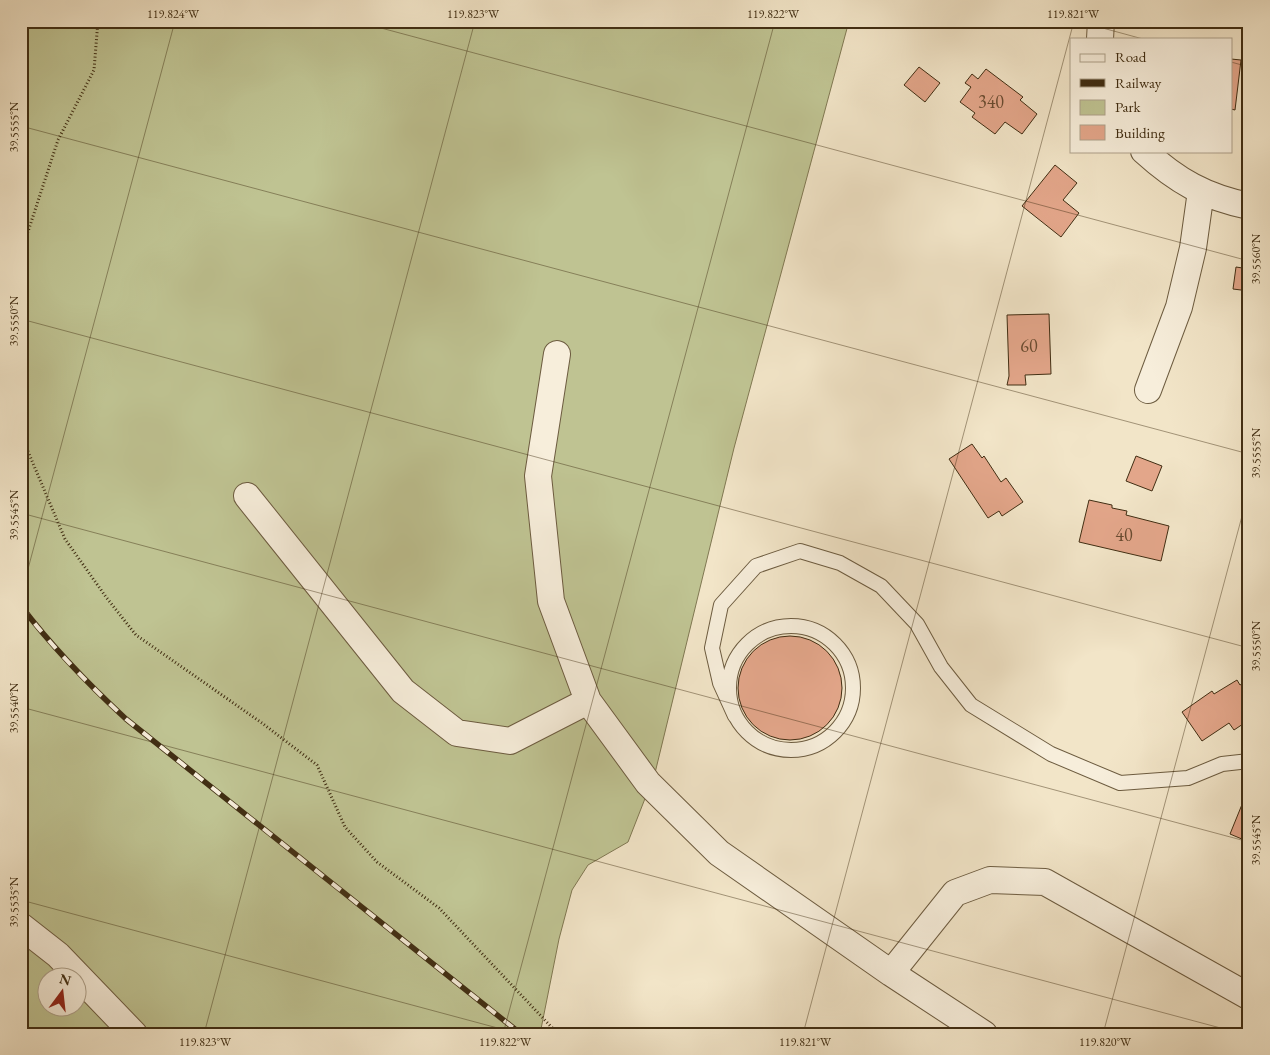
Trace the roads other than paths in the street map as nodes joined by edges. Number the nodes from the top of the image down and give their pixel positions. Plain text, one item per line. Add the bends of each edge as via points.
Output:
1 (1102, 21) edge
2 (1100, 38) edge
3 (1145, 152) edge
4 (1201, 191) junction
5 (1249, 206) edge
6 (557, 354) dead end
7 (1148, 390) dead end
8 (247, 496) dead end
9 (588, 701) junction
10 (735, 716) junction
11 (1249, 761) edge
12 (21, 926) edge
13 (891, 973) junction
14 (1248, 996) edge
15 (134, 1034) edge
16 (984, 1034) edge

1 - 2 street
3 - 4 street via 1164,170
4 - 5 street
4 - 7 street via 1179,307
6 - 9 street via 538,476 551,601
8 - 9 street via 403,691 457,732 510,741
9 - 13 street via 648,783 719,853
10 - 10 lane via 729,698 730,678 736,660 747,644 763,633 781,627 801,627 819,633 835,644 847,662 853,683 851,704 842,724 827,739 808,748 787,750 766,745 748,733
10 - 11 lane via 720,683 712,648 720,605 756,566 800,551 840,563 881,586 917,624 941,667 971,705 1051,754 1120,783 1188,778 1222,764
12 - 15 street via 58,955
13 - 14 street via 955,894 990,880 1045,882
13 - 16 street

